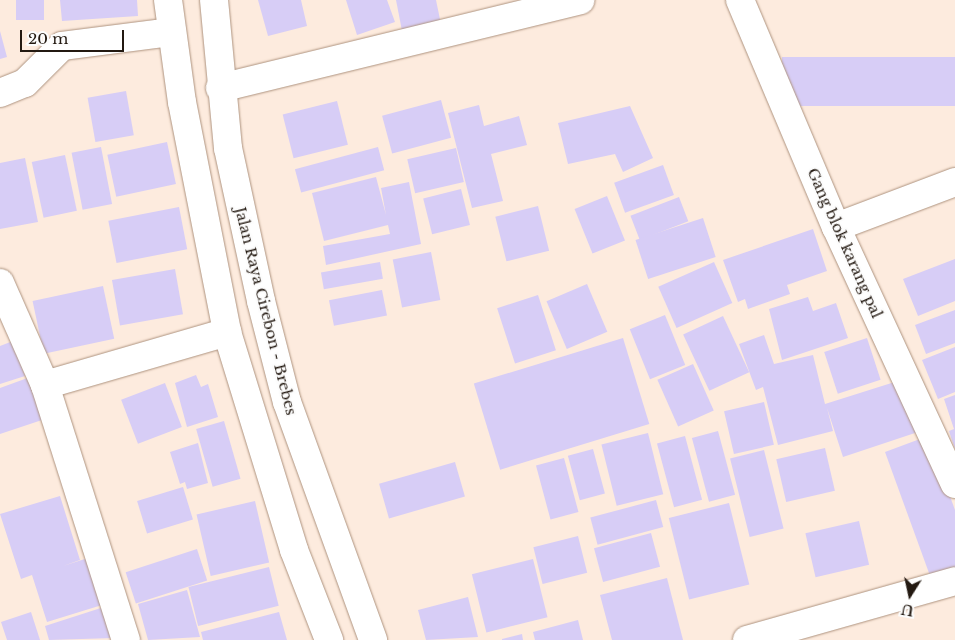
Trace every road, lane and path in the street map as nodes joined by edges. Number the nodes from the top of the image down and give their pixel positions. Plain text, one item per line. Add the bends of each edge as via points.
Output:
1 (168, 0) edge
2 (214, 0) edge
3 (580, 0) edge
4 (740, 0) edge
5 (172, 32) junction
6 (220, 88) junction
7 (0, 93) edge
8 (955, 182) edge
9 (836, 227) junction
10 (0, 283) edge
11 (227, 332) junction
12 (45, 385) junction
13 (952, 472) edge
14 (955, 582) edge
15 (126, 640) edge
16 (329, 640) edge
17 (373, 640) edge
18 (747, 640) edge

1 - 5 main road
2 - 6 main road, Jalan Raya Cirebon - Brebes
3 - 6 main road
4 - 9 main road, Gang blok karang pal
5 - 7 main road via 62,46 25,83
5 - 11 main road
6 - 17 main road, Jalan Raya Cirebon - Brebes via 228,148 286,402
8 - 9 main road
9 - 13 main road, Gang blok karang pal
10 - 12 main road
11 - 12 main road
11 - 16 main road via 294,550
12 - 15 main road
14 - 18 main road

